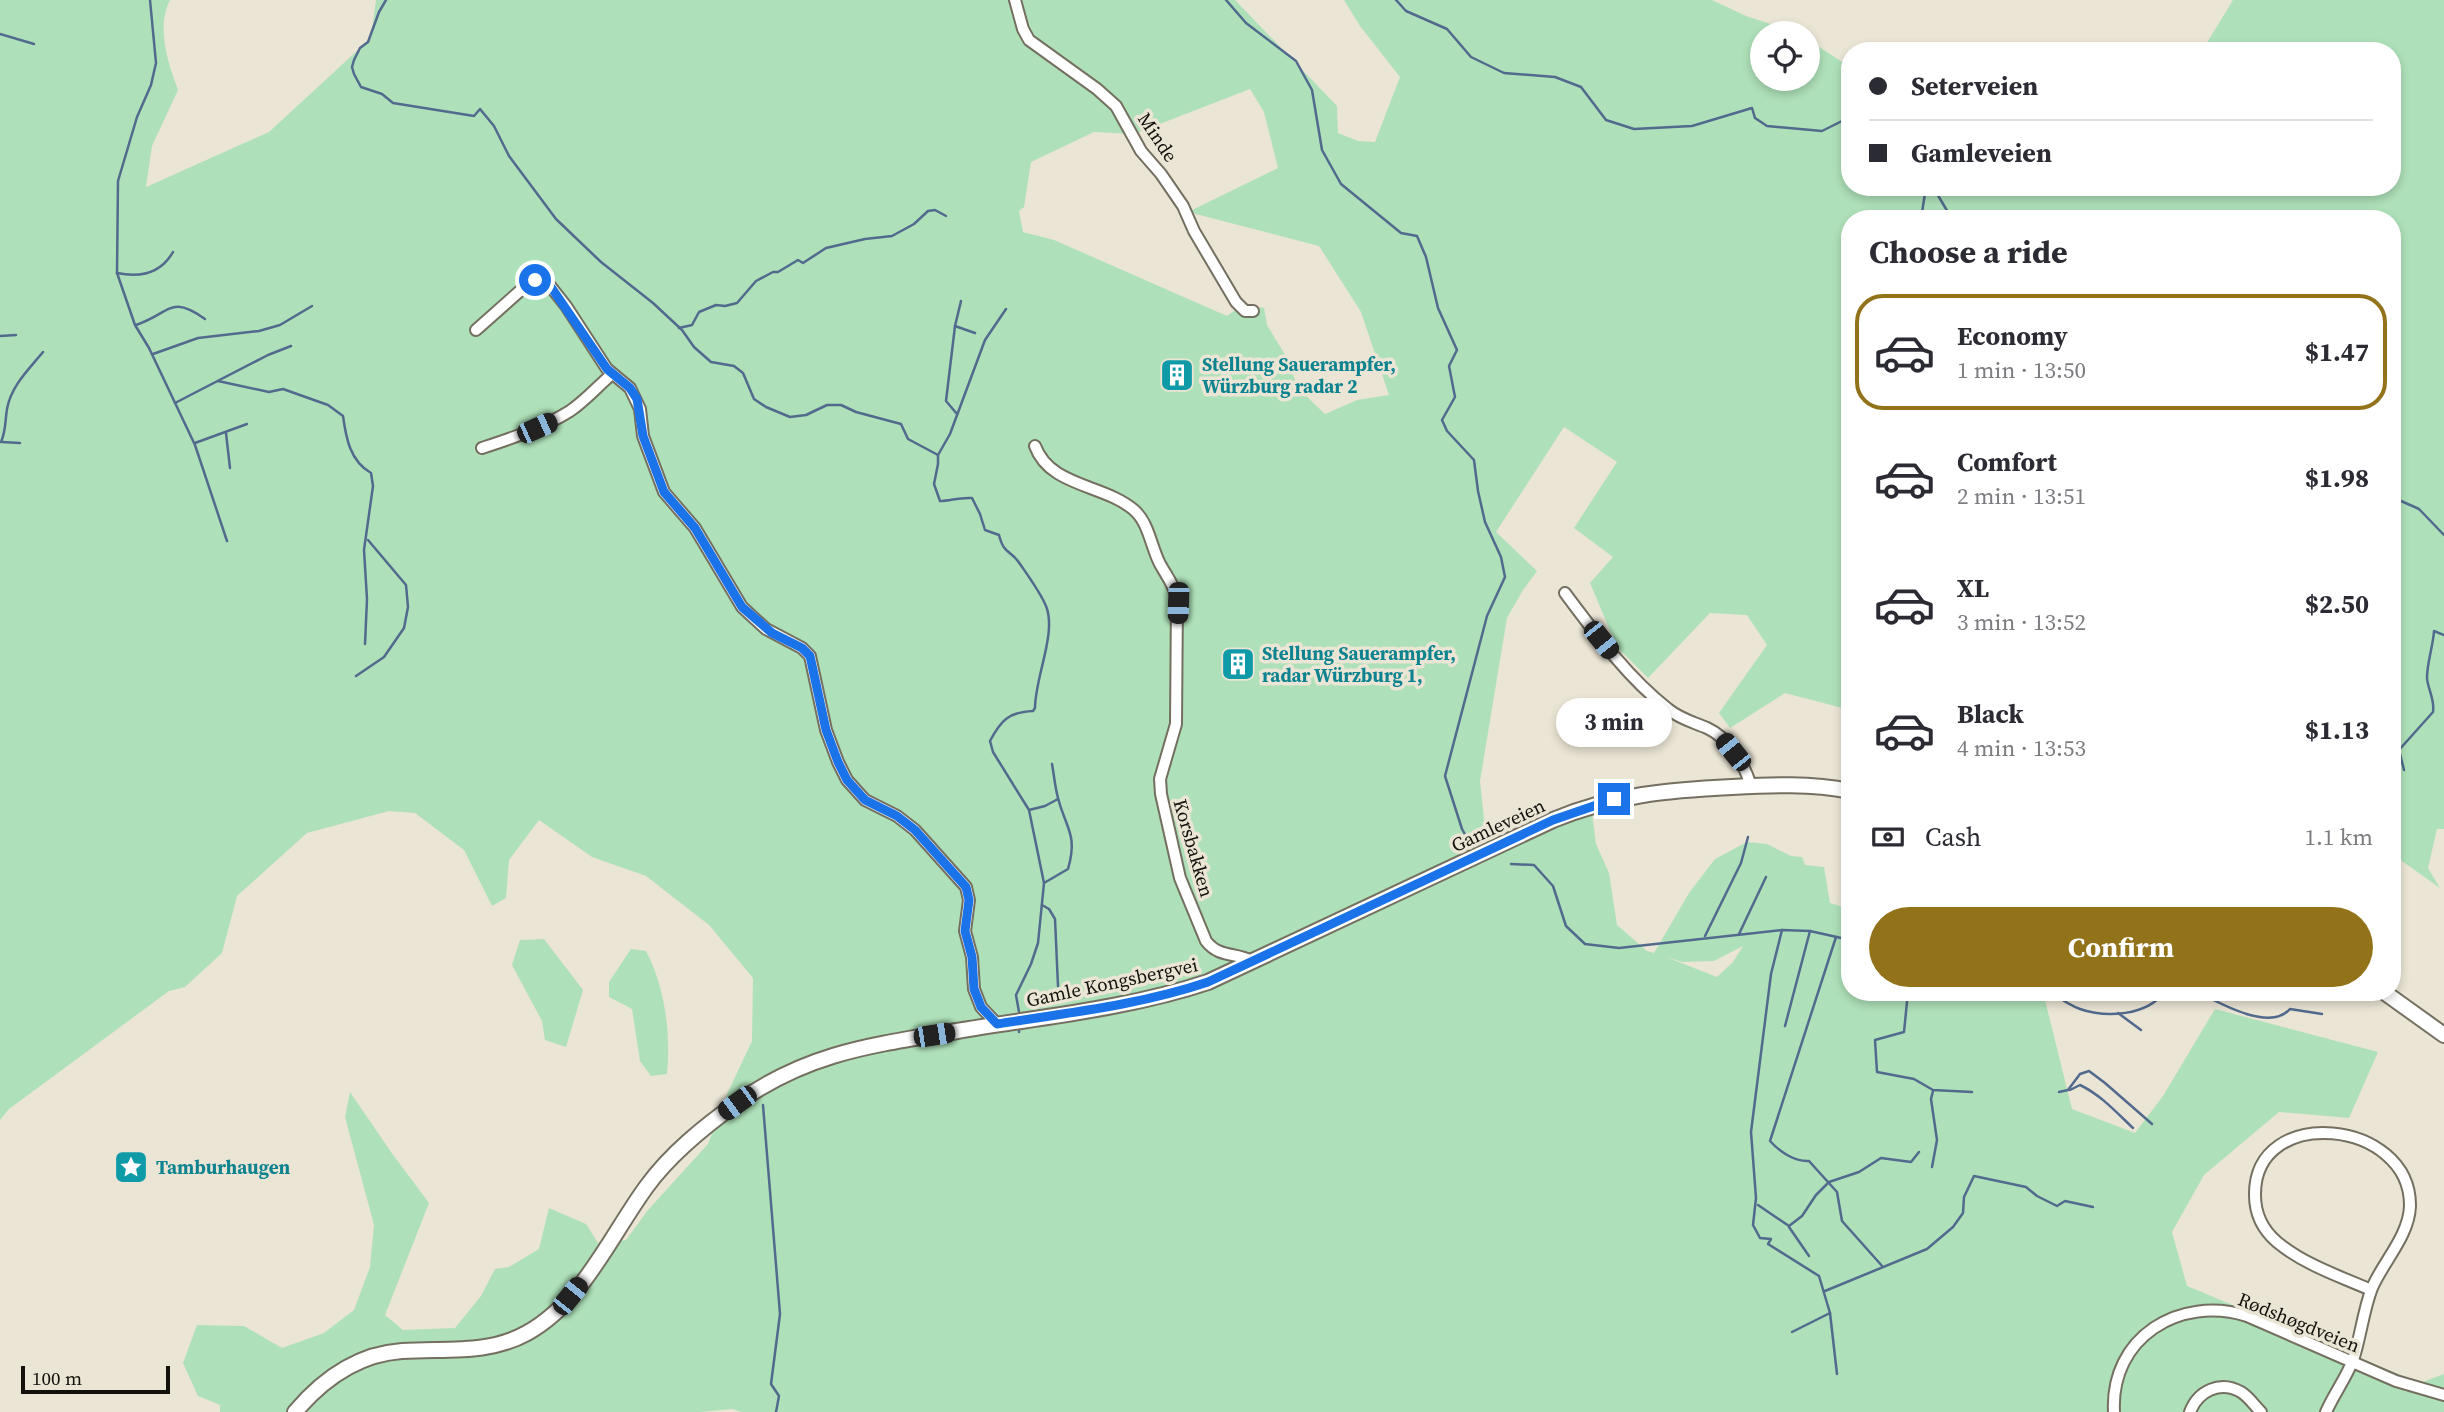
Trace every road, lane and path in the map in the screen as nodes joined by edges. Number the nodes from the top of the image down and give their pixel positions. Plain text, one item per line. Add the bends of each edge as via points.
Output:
1 (1015, 0) edge
2 (1253, 311) dead end
3 (476, 330) dead end
4 (612, 374) junction
5 (1035, 446) dead end
6 (482, 448) dead end
7 (1565, 593) dead end
8 (1751, 786) junction
9 (1841, 790) edge
10 (1275, 950) joint
11 (1252, 961) junction
12 (2397, 1001) edge
13 (997, 1024) junction
14 (2444, 1035) edge
15 (2371, 1290) junction
16 (2352, 1362) junction
17 (2444, 1395) edge
18 (295, 1412) edge
19 (2114, 1412) edge
20 (2190, 1412) edge
21 (2261, 1412) edge
22 (2326, 1412) edge

1 - 2 street, Minde via 1029,40 1116,106 1182,206 1236,302 1245,311
3 - 4 street via 530,282 542,279
4 - 6 street via 554,420
4 - 13 street via 637,399 643,436 664,492 695,528 742,607 772,633 810,656 826,730 847,780 865,800 915,830 966,887 965,931 974,989 981,1007
5 - 11 street, Korsbakken via 1041,460 1053,470 1137,512 1175,589 1177,717 1160,779 1165,817 1180,878 1206,941 1216,951
7 - 8 street via 1613,654 1668,709 1723,739 1743,764
8 - 9 main road, Gamleveien
8 - 10 main road, Gamleveien via 1635,795 1573,812
10 - 11 main road, Gamle Kongsbergvei
11 - 13 main road, Gamle Kongsbergvei via 1178,992
12 - 14 main road
13 - 18 main road, Gamle Kongsbergvei via 843,1051 773,1080 724,1112 662,1168 579,1285 534,1329 487,1347 373,1356 336,1373
15 - 15 street via 2408,1218 2409,1197 2403,1177 2384,1154 2353,1136 2317,1133 2286,1142 2269,1156 2257,1178 2255,1202 2263,1225 2276,1241 2306,1262
15 - 16 street
16 - 17 street, Rødshøgdveien
16 - 19 street, Rødshøgdveien via 2247,1316 2197,1310 2153,1327 2138,1342 2120,1372
16 - 22 street
20 - 21 street via 2202,1394 2223,1387 2239,1391

